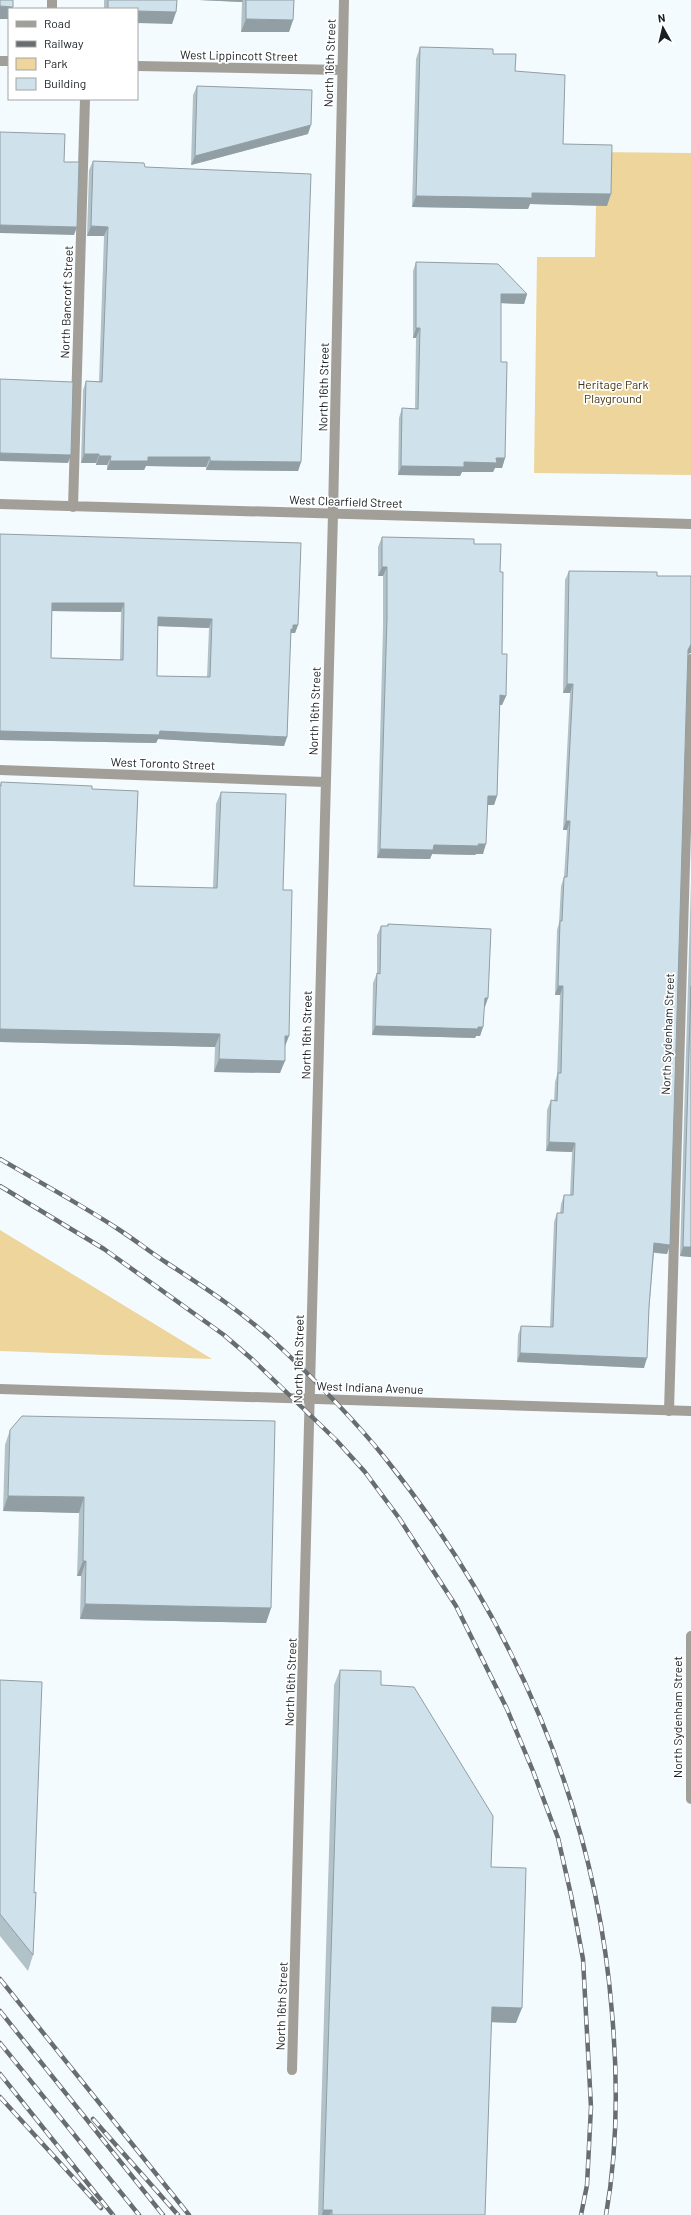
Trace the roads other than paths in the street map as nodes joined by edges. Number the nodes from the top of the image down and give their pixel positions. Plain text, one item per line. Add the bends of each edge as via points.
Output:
1 (344, 0) edge
2 (138, 66) edge
3 (341, 70) junction
4 (86, 100) edge
5 (0, 504) edge
6 (73, 507) junction
7 (334, 514) junction
8 (691, 524) edge
9 (691, 659) edge
10 (0, 770) edge
11 (325, 782) junction
12 (0, 1389) edge
13 (310, 1398) junction
14 (669, 1411) junction
15 (691, 1411) edge
16 (691, 1636) edge
17 (690, 1799) edge
18 (292, 2070) dead end

1 - 3 street, North 16th Street
2 - 3 street, West Lippincott Street
3 - 7 street, North 16th Street
4 - 6 street, North Bancroft Street
5 - 6 street, West Clearfield Street
6 - 7 street, West Clearfield Street
7 - 8 street, West Clearfield Street
7 - 11 street, North 16th Street
9 - 14 street, North Sydenham Street
10 - 11 street, West Toronto Street
11 - 13 street, North 16th Street
12 - 13 street, West Indiana Avenue
13 - 14 street, West Indiana Avenue
13 - 18 street, North 16th Street
14 - 15 street, West Indiana Avenue
16 - 17 street, North Sydenham Street

